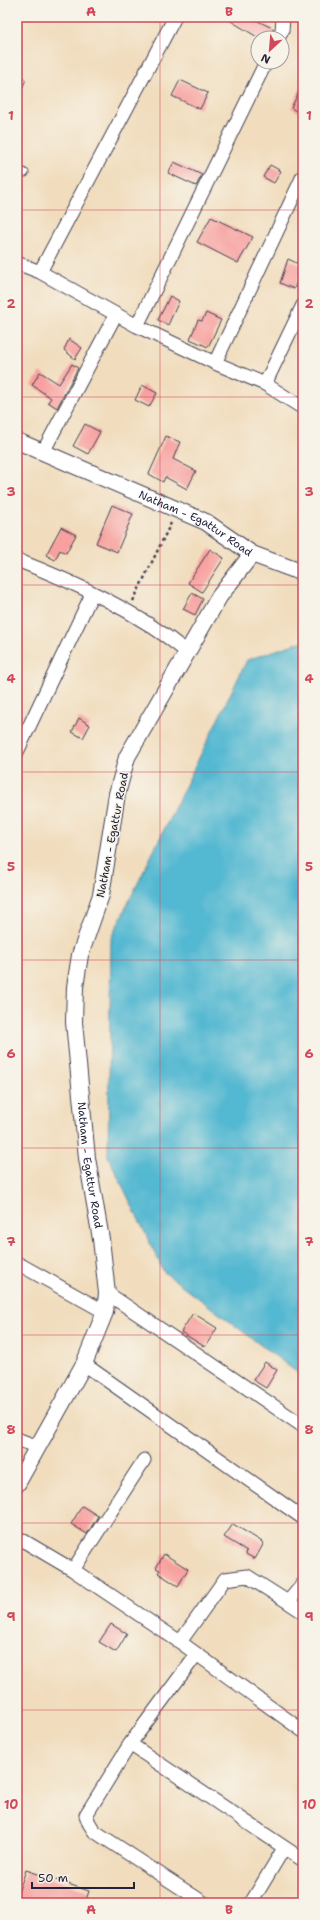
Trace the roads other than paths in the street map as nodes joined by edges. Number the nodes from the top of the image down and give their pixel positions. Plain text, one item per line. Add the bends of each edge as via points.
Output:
1 (175, 17) edge
2 (282, 17) edge
3 (281, 30) edge
4 (262, 70) edge
5 (21, 81) dead end
6 (17, 88) edge
7 (17, 169) edge
8 (25, 172) dead end
9 (303, 176) edge
10 (17, 263) edge
11 (40, 272) junction
12 (303, 305) edge
13 (116, 314) junction
14 (137, 326) junction
15 (215, 364) junction
16 (265, 384) junction
17 (303, 408) edge
18 (17, 441) edge
19 (43, 452) junction
20 (252, 554) junction
21 (17, 560) edge
22 (303, 573) edge
23 (92, 594) junction
24 (187, 652) junction
25 (17, 752) edge
26 (17, 1263) edge
27 (107, 1293) junction
28 (105, 1312) junction
29 (84, 1364) junction
30 (303, 1426) edge
31 (17, 1439) edge
32 (38, 1447) junction
33 (144, 1460) dead end
34 (17, 1484) edge
35 (303, 1518) edge
36 (17, 1537) edge
37 (73, 1570) junction
38 (303, 1584) edge
39 (288, 1602) junction
40 (303, 1612) edge
41 (180, 1642) junction
42 (196, 1655) junction
43 (303, 1731) edge
44 (130, 1744) junction
45 (284, 1848) junction
46 (303, 1860) edge
47 (204, 1903) edge
48 (251, 1903) edge

1 - 11 street
2 - 3 street
4 - 14 street
5 - 6 lane
7 - 8 lane
9 - 15 street
10 - 11 street
11 - 13 street
12 - 16 street
13 - 14 street
13 - 19 street
14 - 15 street
15 - 16 street
16 - 17 street
18 - 19 street, Natham - Egattur Road
19 - 20 street, Natham - Egattur Road via 206,522
20 - 22 street
20 - 24 street, Natham - Egattur Road via 219,597
21 - 23 street
23 - 24 street via 128,612
23 - 25 street
24 - 27 street, Natham - Egattur Road via 127,758 117,794 102,896 80,955 76,987 74,1022 87,1158
26 - 28 street
27 - 28 street, Natham - Egattur Road
27 - 30 street
28 - 29 street, Natham - Egattur Road
29 - 32 street, Natham - Egattur Road
29 - 35 street
31 - 32 street
32 - 34 street, Natham - Egattur Road
33 - 37 street
36 - 37 street
37 - 41 street
38 - 39 street
39 - 40 street
39 - 41 street via 247,1576 226,1579
41 - 42 street
42 - 43 street
42 - 44 street
44 - 45 street
44 - 47 street via 86,1815 89,1823 94,1831
45 - 46 street
45 - 48 street

